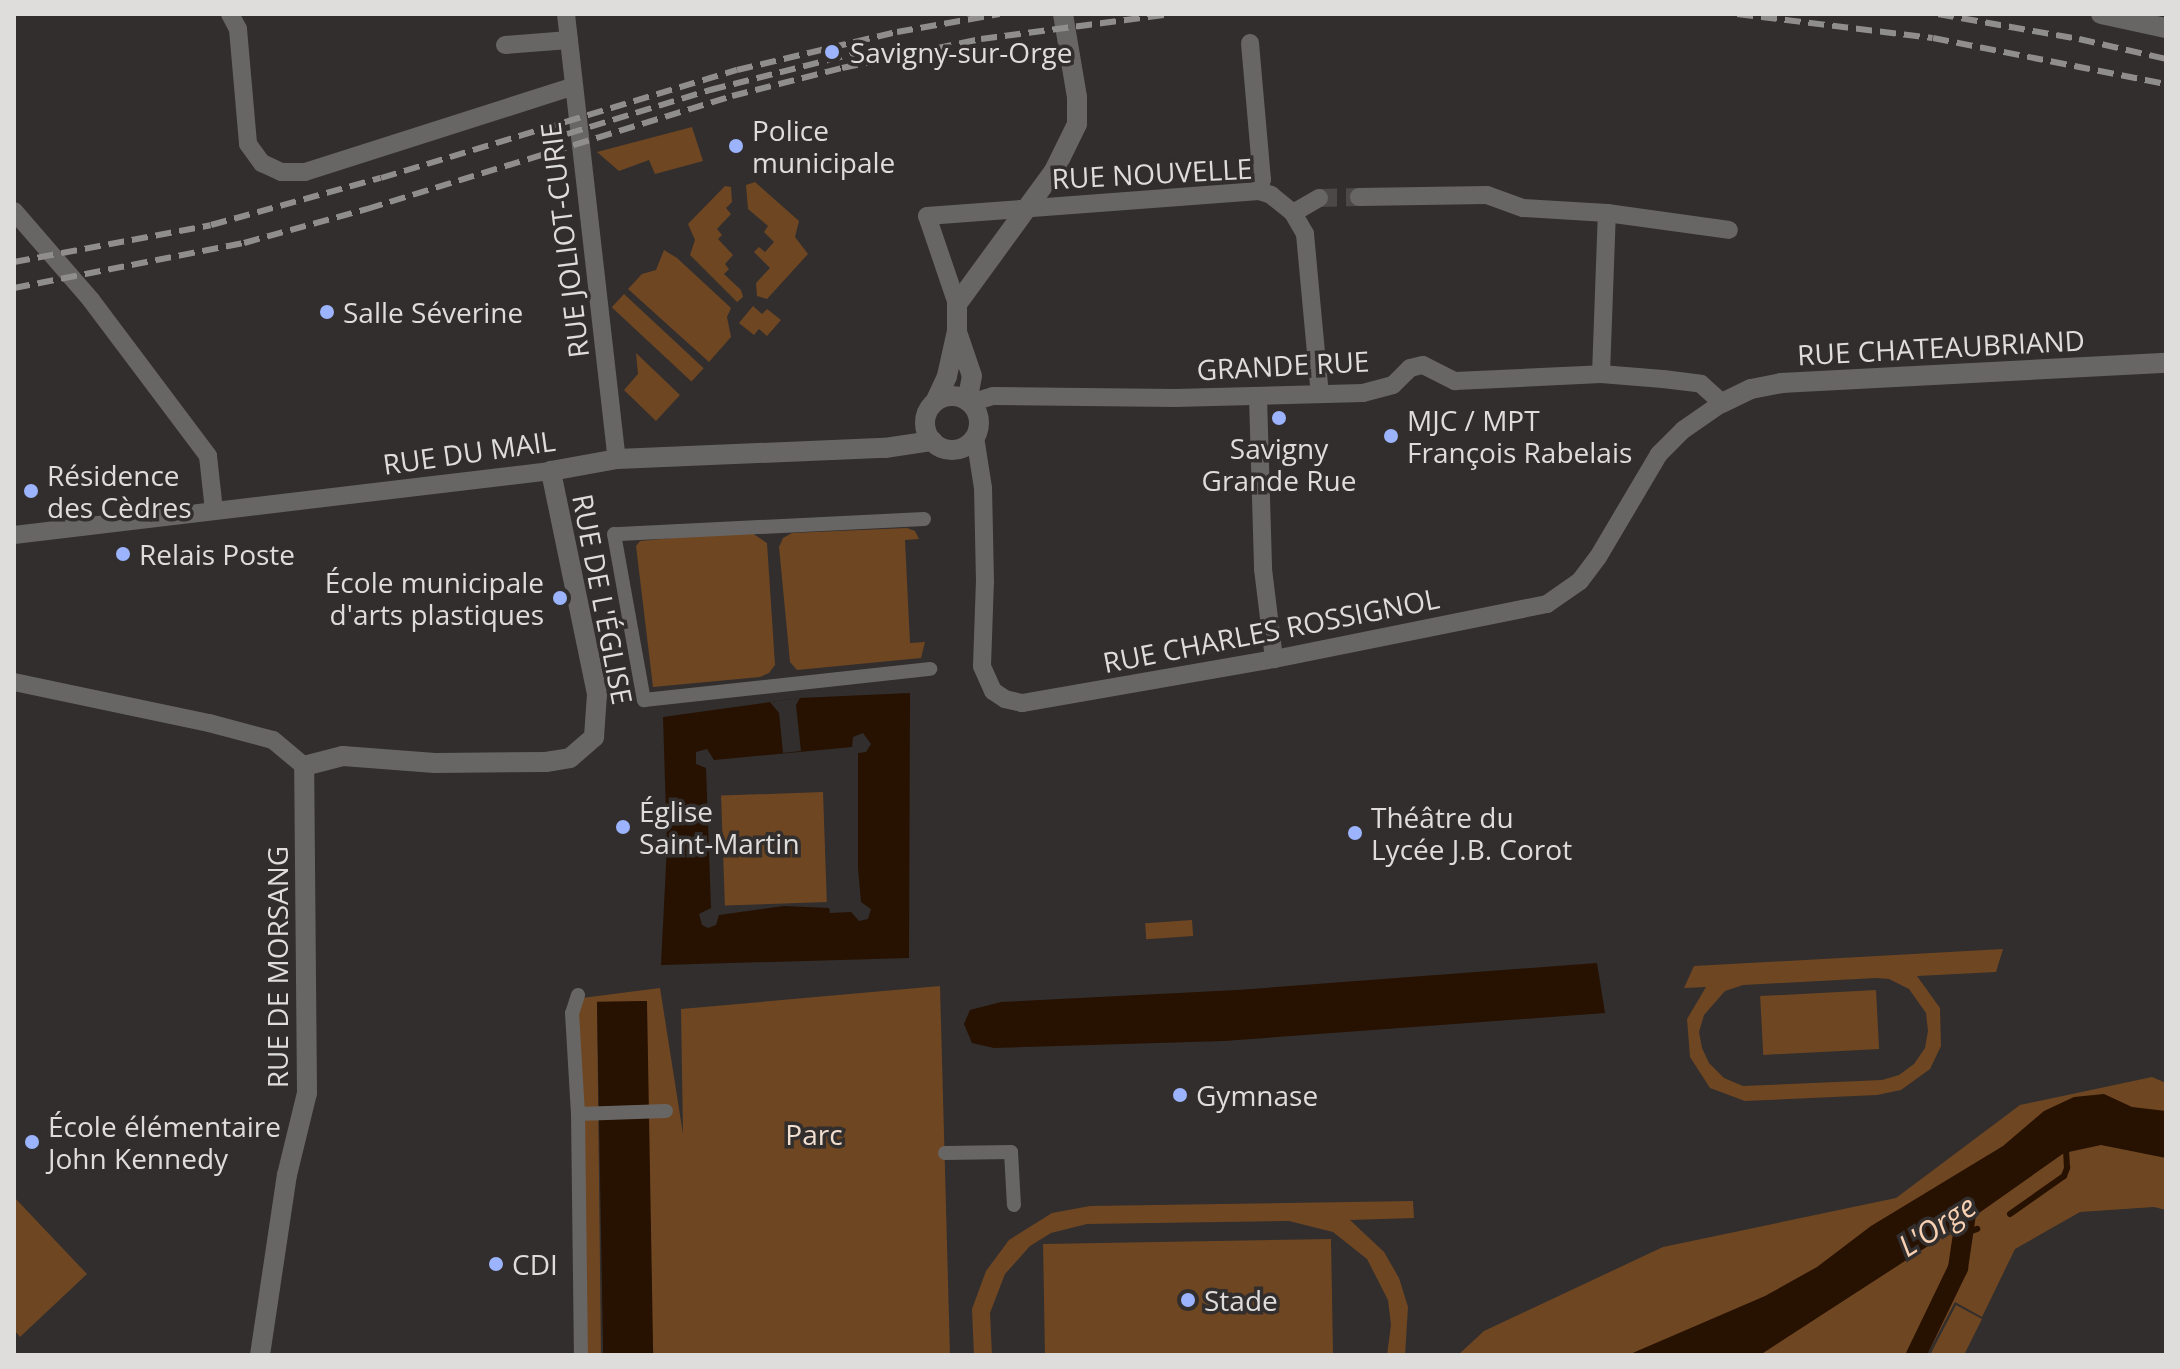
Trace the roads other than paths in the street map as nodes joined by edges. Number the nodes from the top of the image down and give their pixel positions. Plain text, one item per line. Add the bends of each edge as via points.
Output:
1 (230, 14) edge
2 (566, 14) edge
3 (1063, 14) edge
4 (2101, 14) edge
5 (2166, 28) edge
6 (569, 40) junction
7 (1250, 43) dead end
8 (505, 45) dead end
9 (574, 86) junction
10 (1259, 191) junction
11 (1359, 197) tunnel mouth
12 (1319, 198) tunnel mouth
13 (1026, 208) junction
14 (14, 211) edge
15 (1293, 213) junction
16 (1607, 213) junction
17 (22, 230) edge
18 (1729, 230) dead end
19 (957, 304) junction
20 (957, 331) junction
21 (2166, 363) edge
22 (1601, 374) junction
23 (1319, 385) dead end
24 (1258, 397) junction
25 (936, 400) junction
26 (969, 402) junction
27 (1722, 403) junction
28 (975, 437) junction
29 (932, 441) junction
30 (617, 459) junction
31 (551, 471) junction
32 (214, 510) junction
33 (924, 519) dead end
34 (14, 535) edge
35 (1274, 659) junction
36 (930, 669) dead end
37 (14, 682) edge
38 (304, 766) junction
39 (578, 995) dead end
40 (666, 1111) dead end
41 (578, 1114) junction
42 (945, 1153) dead end
43 (1014, 1205) dead end
44 (260, 1355) edge
45 (581, 1355) edge

1 - 9 street via 238,29 248,144 262,163 281,172 305,172
2 - 6 street, RUE JOLIOT-CURIE
3 - 13 street via 1077,124 1068,148
4 - 5 street
6 - 8 street
6 - 9 street, RUE JOLIOT-CURIE
7 - 10 street
9 - 30 street, RUE JOLIOT-CURIE
10 - 13 street, RUE NOUVELLE
10 - 15 street, RUE NOUVELLE
11 - 16 street via 1487,195 1523,208
12 - 15 street
13 - 19 street
13 - 19 street, RUE NOUVELLE via 927,216
14 - 17 street
15 - 23 street via 1305,234
16 - 18 street
16 - 22 street
17 - 32 street via 91,300 208,456
19 - 20 street, RUE CHARLES ROSSIGNOL
20 - 25 street, RUE CHARLES ROSSIGNOL
20 - 26 street, RUE CHARLES ROSSIGNOL via 972,376
21 - 27 street, RUE CHATEAUBRIAND via 1781,383
22 - 24 street, GRANDE RUE via 1455,381 1423,365 1375,391
22 - 27 street, GRANDE RUE via 1701,384
24 - 26 street, GRANDE RUE via 993,396
24 - 35 street via 1263,569
25 - 26 street via 952,396
25 - 29 street, RUE CHARLES ROSSIGNOL via 925,424
26 - 28 street, RUE CHARLES ROSSIGNOL via 978,419
27 - 35 street, RUE CHARLES ROSSIGNOL via 1659,454 1598,557 1580,581 1556,599 1530,610
28 - 29 street via 954,450
28 - 35 street, RUE CHARLES ROSSIGNOL via 984,535 982,666 999,695 1012,702 1031,702
29 - 30 street, RUE DU MAIL via 885,448
30 - 31 street, RUE DU MAIL
31 - 32 street, RUE DU MAIL
31 - 38 street, RUE DE L'ÉGLISE via 597,694 594,737 570,758 546,762 435,763 343,756
32 - 34 street, RUE DU MAIL
33 - 36 street via 614,534 644,700
37 - 38 street via 273,740
38 - 44 street, RUE DE MORSANG via 307,1093 287,1175
39 - 41 street via 572,1013
40 - 41 street
41 - 45 street
42 - 43 street via 1011,1152

